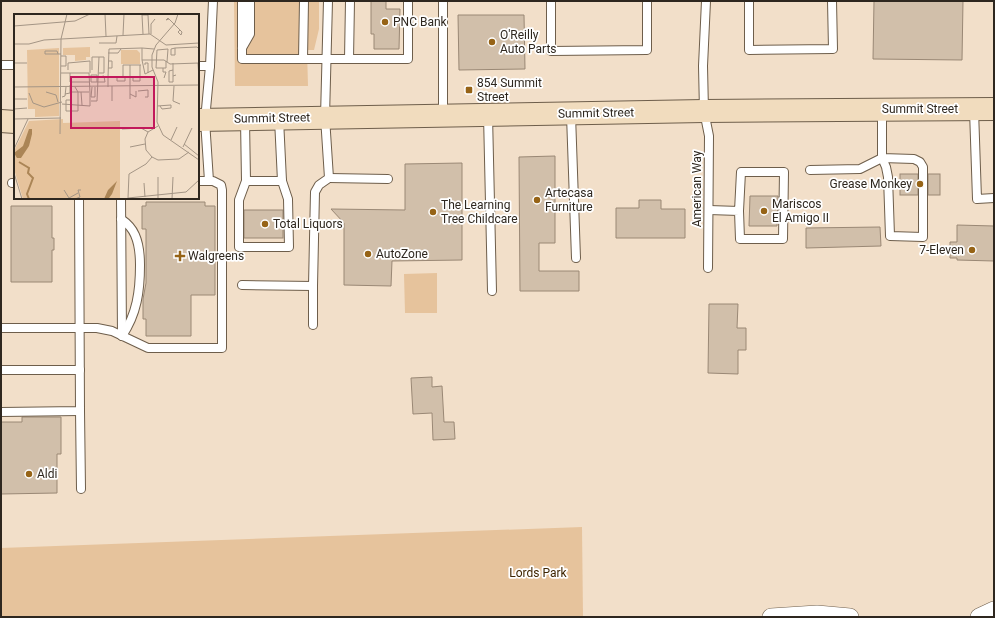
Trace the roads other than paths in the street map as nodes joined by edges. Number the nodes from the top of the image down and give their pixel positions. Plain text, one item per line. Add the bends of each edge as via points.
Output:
1 (213, 1) edge
2 (242, 1) edge
3 (250, 1) edge
4 (304, 1) edge
5 (328, 1) edge
6 (350, 1) edge
7 (408, 1) edge
8 (443, 1) edge
9 (551, 1) edge
10 (647, 1) edge
11 (706, 1) edge
12 (749, 1) edge
13 (832, 1) edge
14 (242, 49) junction
15 (303, 59) junction
16 (349, 59) junction
17 (327, 60) junction
18 (1, 65) edge
19 (14, 65) edge
20 (199, 66) edge
21 (210, 66) junction
22 (882, 109) junction
23 (984, 109) edge
24 (704, 111) junction
25 (488, 114) junction
26 (571, 114) junction
27 (443, 115) junction
28 (325, 117) junction
29 (279, 118) junction
30 (245, 119) junction
31 (202, 120) edge
32 (1, 121) edge
33 (14, 122) edge
34 (882, 158) junction
35 (810, 170) dead end
36 (329, 178) junction
37 (388, 179) dead end
38 (199, 181) edge
39 (209, 181) junction
40 (246, 181) junction
41 (282, 181) junction
42 (994, 198) edge
43 (79, 199) edge
44 (121, 199) edge
45 (710, 210) junction
46 (740, 211) junction
47 (121, 219) junction
48 (576, 258) dead end
49 (708, 268) dead end
50 (242, 285) dead end
51 (313, 286) junction
52 (492, 291) dead end
53 (313, 326) dead end
54 (1, 328) edge
55 (80, 328) junction
56 (122, 336) junction
57 (1, 370) edge
58 (80, 370) junction
59 (80, 411) junction
60 (1, 412) edge
61 (81, 489) dead end
62 (994, 610) edge
63 (771, 617) edge
64 (850, 617) edge
65 (979, 617) edge

1 - 21 lane
2 - 14 lane
3 - 14 lane via 250,34
4 - 15 lane
5 - 17 lane
6 - 16 lane
7 - 16 lane via 408,59
8 - 27 lane
9 - 10 lane via 551,51 647,50
11 - 24 lane, American Way
12 - 13 lane via 749,50 833,49
14 - 15 lane via 242,59
15 - 17 lane
16 - 17 lane
17 - 28 lane
18 - 19 lane
20 - 21 lane
21 - 31 lane
22 - 23 main road, Summit Street
22 - 24 main road, Summit Street
22 - 34 lane
23 - 42 lane via 977,198
24 - 26 main road, Summit Street
24 - 45 lane, American Way via 709,136
25 - 26 main road, Summit Street
25 - 27 main road, Summit Street
25 - 52 lane
26 - 48 lane
27 - 28 main road, Summit Street
28 - 29 main road, Summit Street
28 - 36 lane
29 - 30 main road, Summit Street
29 - 41 lane
30 - 31 main road, Summit Street
30 - 40 lane
31 - 39 lane
32 - 33 main road
34 - 34 lane via 888,177 890,236 923,237 923,167 914,159
34 - 35 lane via 860,170
36 - 37 lane
36 - 51 lane via 319,185 315,192
38 - 39 lane
39 - 56 lane via 221,185 222,190 222,348 148,348
40 - 41 lane
40 - 41 lane via 239,200 239,247 289,247 288,199
43 - 55 lane
44 - 47 lane
45 - 46 lane
45 - 49 lane, American Way
46 - 46 lane via 740,238 783,239 784,172 741,172
47 - 56 lane
47 - 56 lane via 136,235 140,271 138,301 130,325
50 - 51 lane
51 - 53 lane
54 - 55 lane
55 - 56 lane via 107,329
55 - 58 lane
57 - 58 lane
58 - 59 lane
59 - 60 lane
59 - 61 lane
62 - 65 street
63 - 64 street via 817,614

